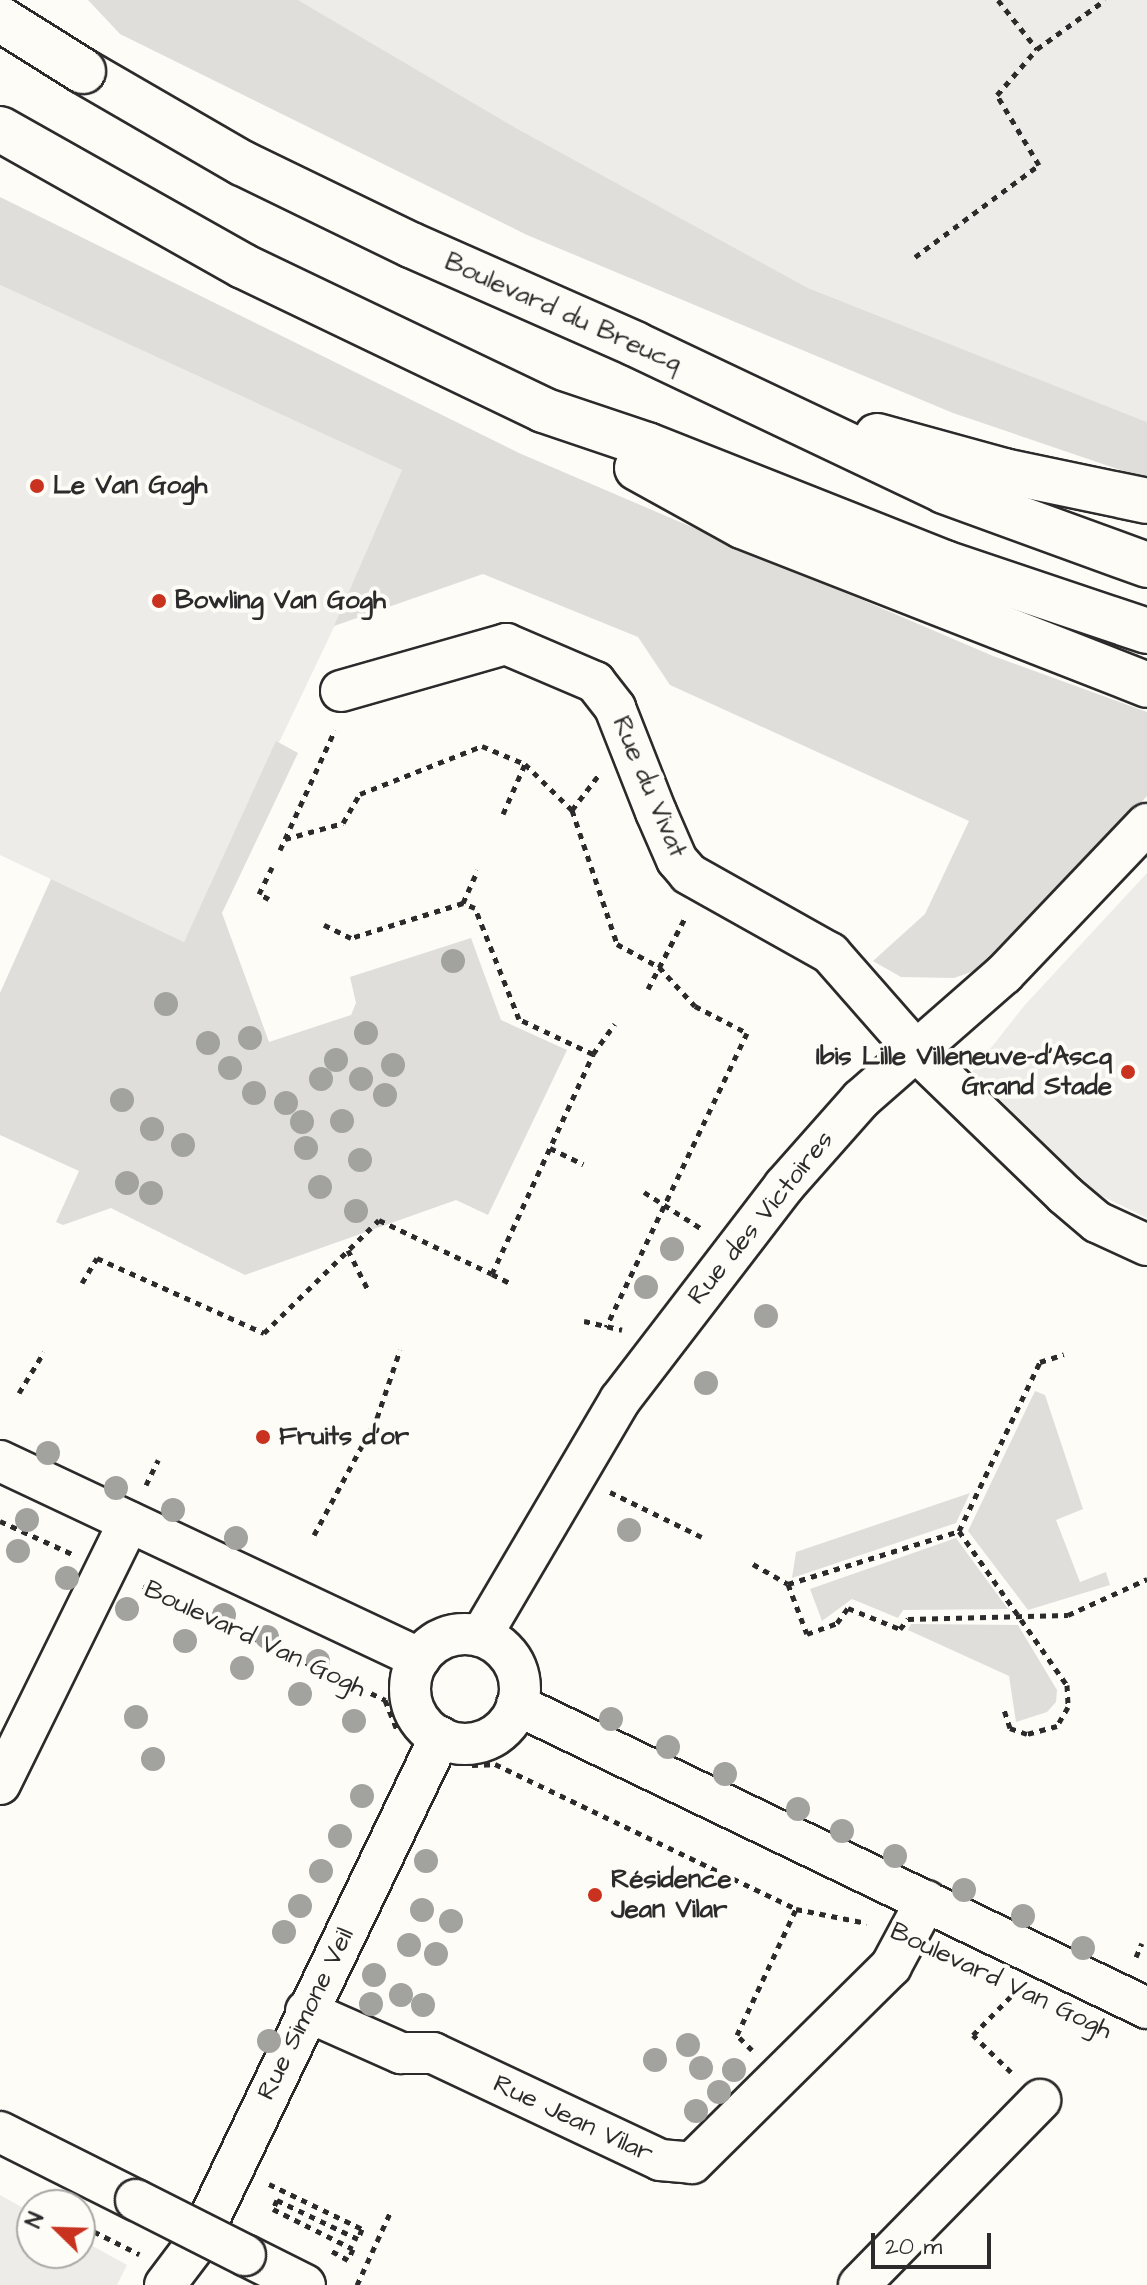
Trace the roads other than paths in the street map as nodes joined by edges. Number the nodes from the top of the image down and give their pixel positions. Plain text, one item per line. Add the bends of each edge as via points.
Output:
1 (0, 19) edge
2 (0, 129) edge
3 (768, 406) junction
4 (543, 410) junction
5 (1004, 471) junction
6 (1147, 501) edge
7 (1147, 522) edge
8 (1147, 565) edge
9 (1147, 631) edge
10 (1147, 685) edge
11 (348, 688) road end
12 (1147, 824) edge
13 (917, 1052) junction
14 (1147, 1245) edge
15 (0, 1461) edge
16 (129, 1522) junction
17 (481, 1636) junction
18 (420, 1659) junction
19 (517, 1705) junction
20 (435, 1748) junction
21 (0, 1784) edge
22 (926, 1901) junction
23 (1147, 2008) edge
24 (306, 2011) junction
25 (1040, 2100) road end
26 (0, 2132) edge
27 (318, 2274) edge
28 (165, 2285) edge
29 (859, 2285) edge

1 - 3 highway, Boulevard du Breucq, bridge via 270,177
2 - 4 highway via 364,328
3 - 5 highway
3 - 8 highway, Boulevard du Breucq via 944,491
4 - 9 highway via 647,445 945,563
4 - 10 highway via 742,526
5 - 6 highway
5 - 7 highway
11 - 13 street, Rue du Vivat via 506,644 595,682 615,708 677,860 703,884 830,953
12 - 13 street, Rue des Victoires via 1004,974
13 - 14 street, Rue du Vivat via 1097,1222
13 - 17 street, Rue des Victoires via 822,1141 728,1255 620,1400
15 - 16 street, Boulevard Van Gogh
16 - 18 street, Boulevard Van Gogh
16 - 21 street
17 - 18 street via 448,1637
17 - 19 street via 503,1649 513,1663 519,1679
18 - 20 street via 411,1698
19 - 20 street via 504,1727 482,1741
19 - 22 street, Boulevard Van Gogh
20 - 24 street, Rue Simone Veil
22 - 23 street, Boulevard Van Gogh
22 - 24 street, Rue Jean Vilar via 891,1966 692,2163 675,2164 433,2053 401,2053
24 - 28 street, Rue Simone Veil via 199,2240
25 - 29 street
26 - 27 street, bridge via 245,2255

